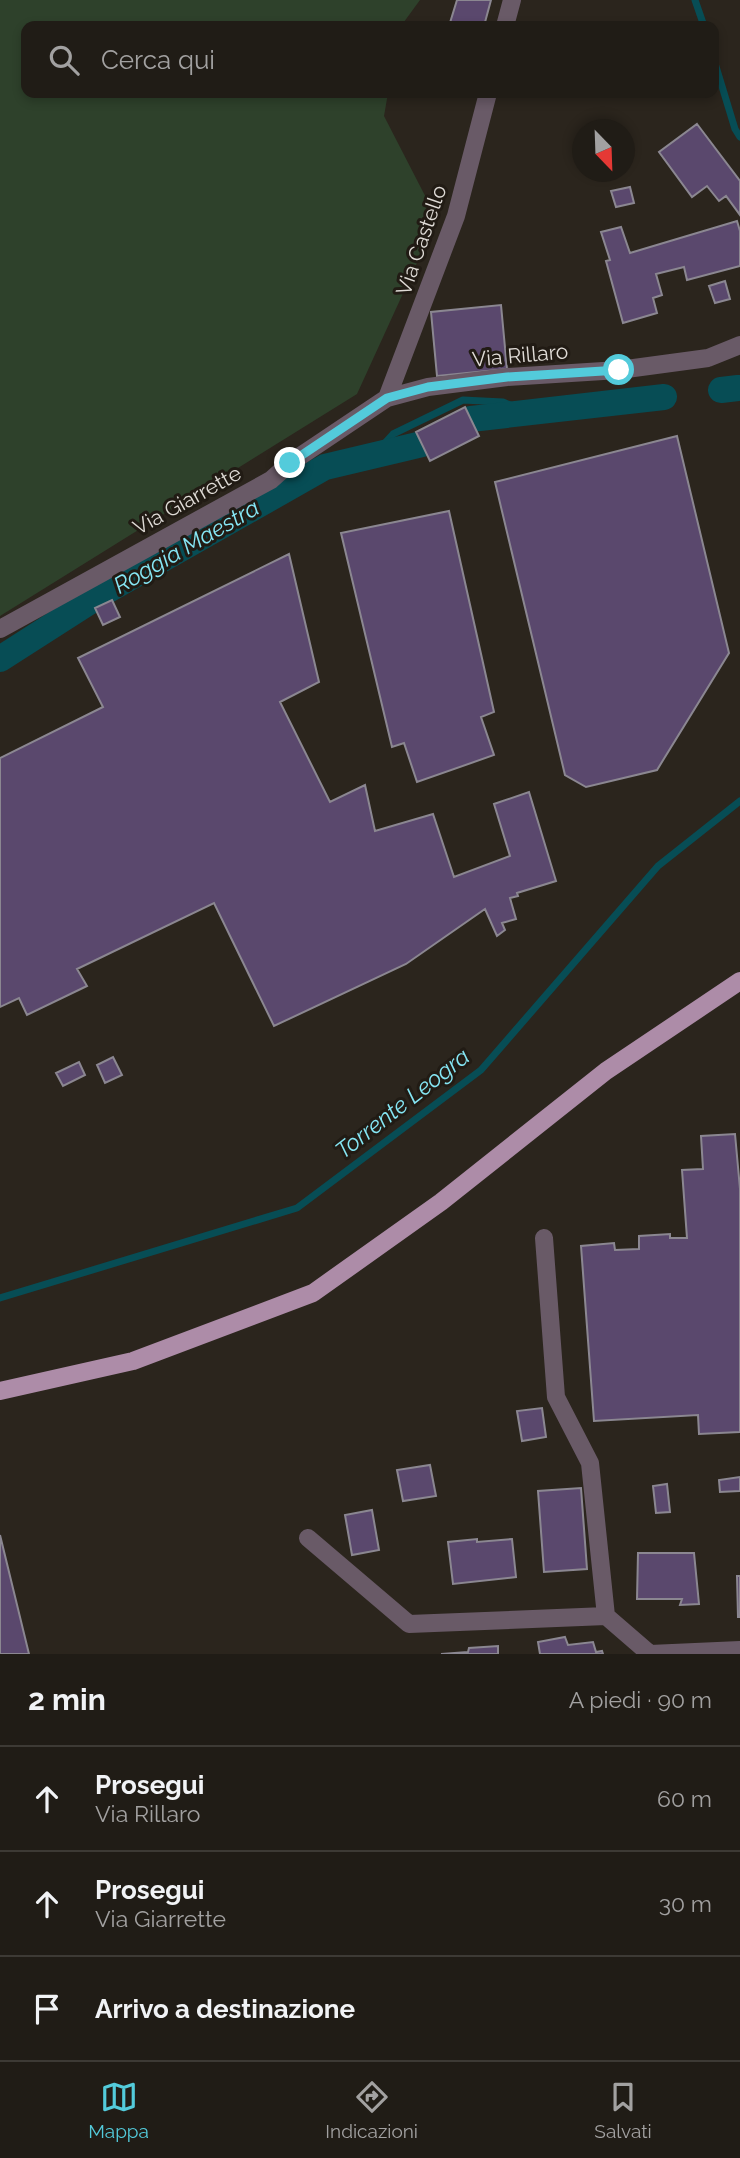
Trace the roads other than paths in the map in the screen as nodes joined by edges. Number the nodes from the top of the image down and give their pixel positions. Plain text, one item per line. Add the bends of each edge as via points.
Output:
1 (512, 0) edge
2 (506, 21) edge
3 (487, 98) edge
4 (740, 345) edge
5 (387, 398) junction
6 (0, 629) edge
7 (740, 981) edge
8 (544, 1238) dead end
9 (0, 1391) edge
10 (308, 1538) dead end
11 (606, 1616) junction
12 (740, 1650) edge
13 (650, 1654) edge

1 - 2 street
3 - 5 street, Via Castello via 456,216
4 - 5 street, Via Rillaro via 708,358 619,370 507,377 428,387
5 - 6 street, Via Giarrette via 271,480
7 - 9 main road via 606,1071 441,1202 313,1293 133,1361
8 - 11 street via 556,1397 590,1463
10 - 11 street via 409,1624
11 - 13 street
12 - 13 street

